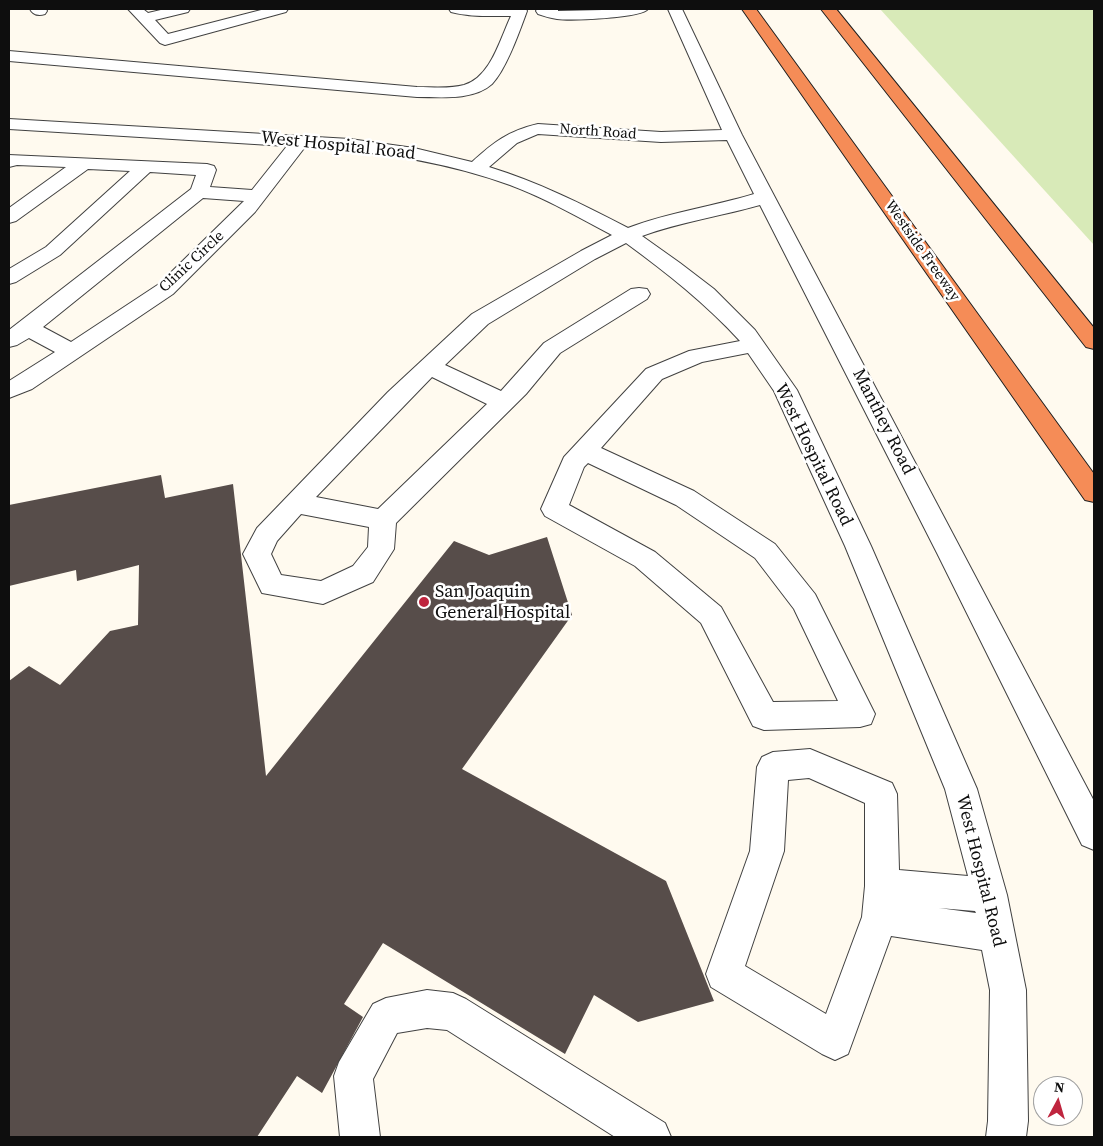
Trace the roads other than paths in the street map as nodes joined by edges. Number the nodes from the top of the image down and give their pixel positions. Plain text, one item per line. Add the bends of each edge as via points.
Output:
1 (183, 9) edge
2 (281, 9) edge
3 (456, 9) edge
4 (641, 9) edge
5 (675, 9) edge
6 (749, 9) edge
7 (828, 9) edge
8 (521, 10) edge
9 (547, 10) edge
10 (140, 14) edge
11 (9, 56) edge
12 (9, 124) edge
13 (733, 135) junction
14 (301, 140) junction
15 (9, 162) edge
16 (84, 163) junction
17 (145, 167) junction
18 (476, 169) junction
19 (199, 192) junction
20 (257, 196) junction
21 (766, 197) junction
22 (9, 217) edge
23 (627, 235) junction
24 (9, 278) edge
25 (639, 294) dead end
26 (28, 328) junction
27 (9, 340) edge
28 (1094, 342) edge
29 (754, 344) junction
30 (72, 352) junction
31 (429, 367) junction
32 (9, 390) edge
33 (503, 402) junction
34 (584, 451) junction
35 (1094, 494) edge
36 (295, 503) junction
37 (383, 520) junction
38 (1094, 834) edge
39 (990, 895) junction
40 (881, 901) junction
41 (996, 934) junction
42 (360, 1137) edge
43 (651, 1137) edge
44 (1006, 1137) edge

1 - 10 street
2 - 10 street via 165,40
3 - 8 street via 480,12
4 - 9 street via 558,15
5 - 13 street, Manthey Road
6 - 35 highway, Westside Freeway
7 - 28 highway
8 - 9 street
8 - 11 street via 487,80 452,93
12 - 14 street, West Hospital Road
13 - 18 street, North Road via 660,137 538,129 513,136
13 - 21 street, Manthey Road
14 - 18 street, West Hospital Road via 414,153
14 - 20 street, Clinic Circle
15 - 16 street via 13,159
16 - 17 street
16 - 22 street
17 - 19 street via 207,170
17 - 24 street via 53,251
18 - 23 street, West Hospital Road via 558,199
19 - 20 street
19 - 26 street
20 - 30 street, Clinic Circle via 166,289
21 - 23 street via 664,221
21 - 38 street, Manthey Road
23 - 29 street, West Hospital Road via 706,294
23 - 31 street via 480,319
25 - 33 street via 552,348
26 - 27 street
26 - 30 street
29 - 34 street via 698,356 654,374
29 - 39 street, West Hospital Road via 784,390 865,564 961,789
30 - 32 street, Clinic Circle via 24,384
31 - 33 street
31 - 36 street
33 - 37 street
34 - 34 street via 572,463 554,510 645,559 711,615 764,716 860,714 805,602 764,551 684,498
36 - 37 street
36 - 37 street via 266,535 257,554 272,585 323,594 363,574 381,549
39 - 40 street
39 - 41 street, West Hospital Road
40 - 40 street via 881,794 810,763 772,767 767,851 724,974 834,1041
40 - 41 street
41 - 44 street, West Hospital Road via 1008,990
42 - 43 street via 353,1076 386,1017 428,1009 453,1012

